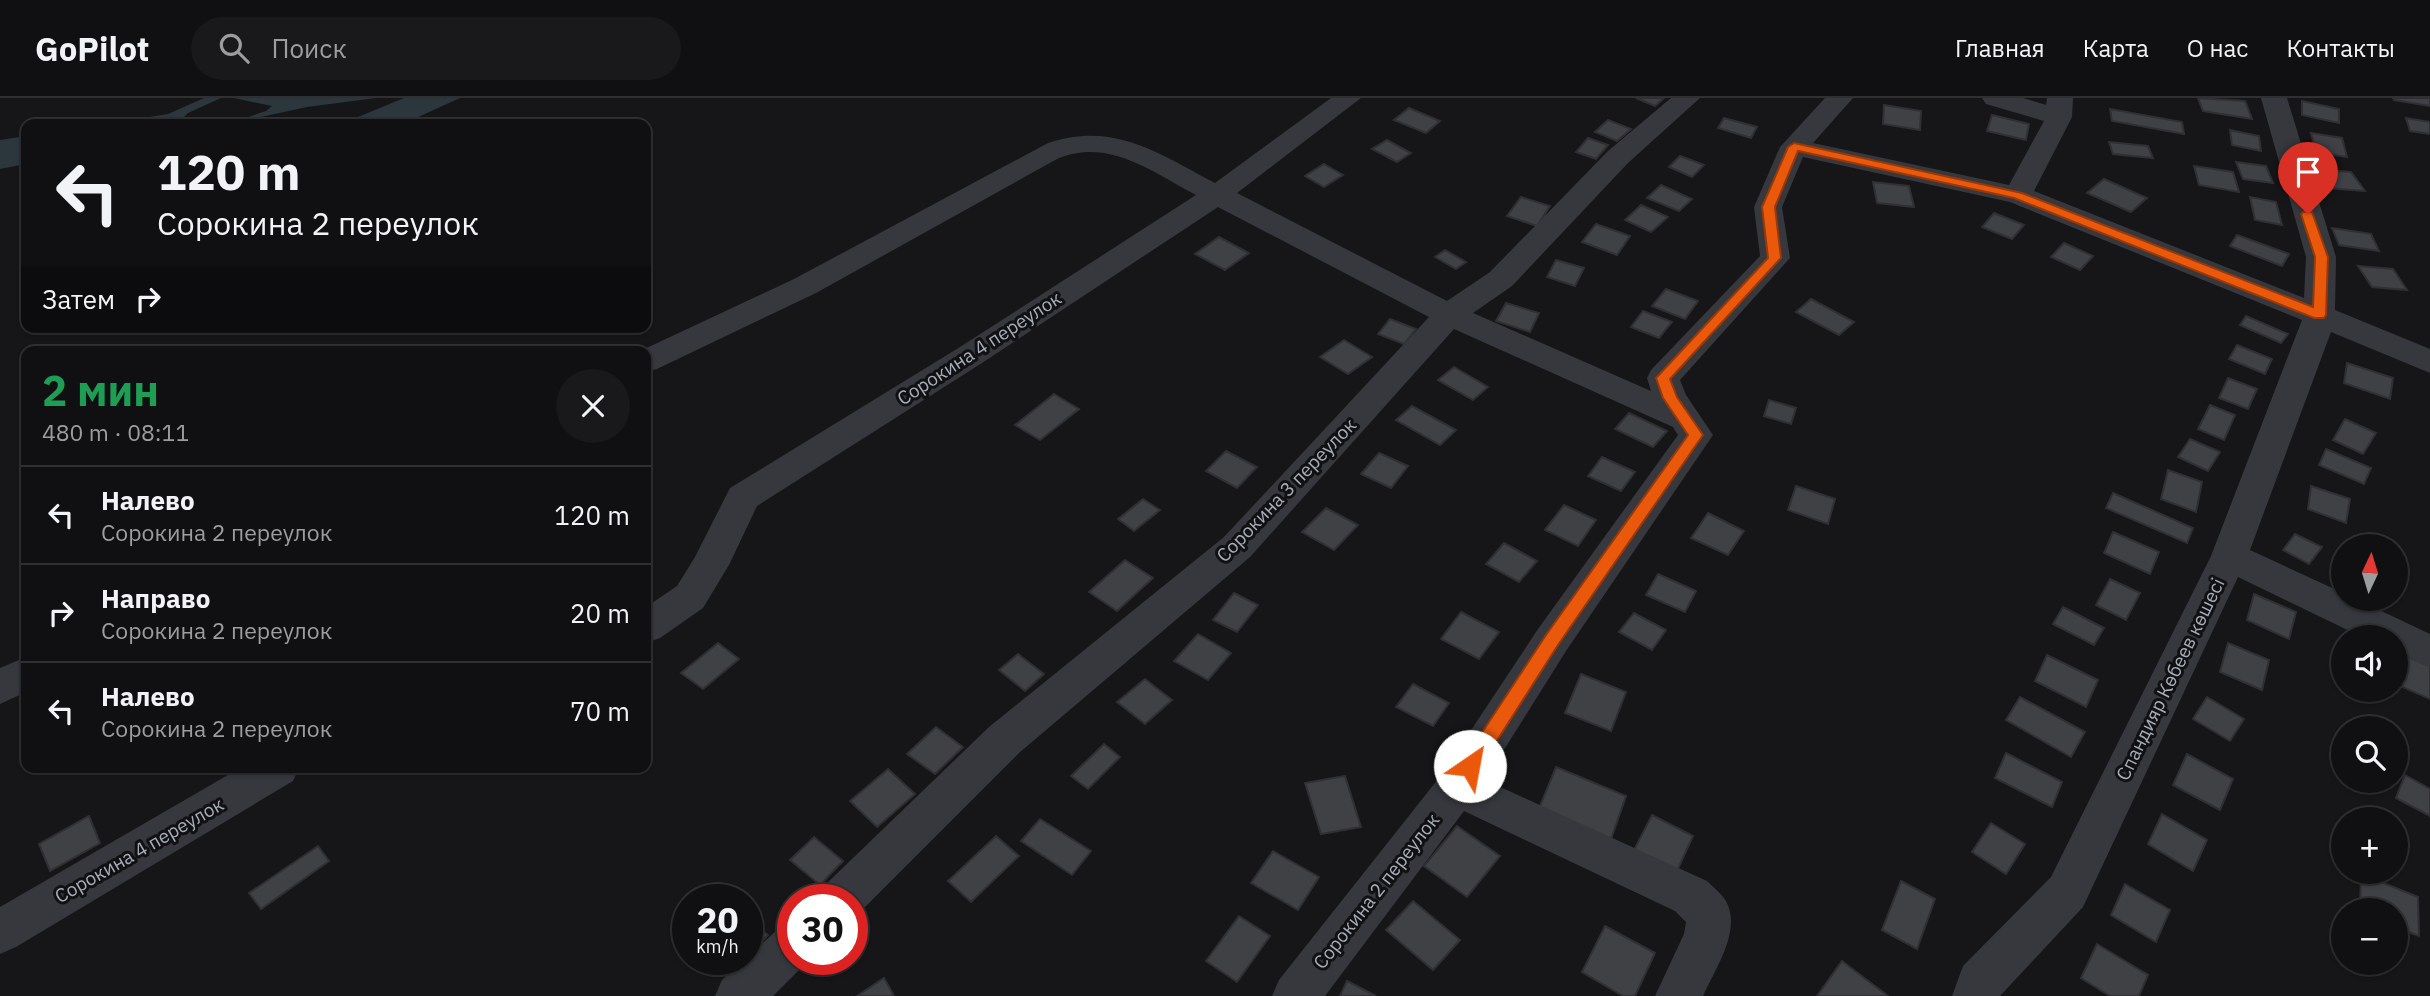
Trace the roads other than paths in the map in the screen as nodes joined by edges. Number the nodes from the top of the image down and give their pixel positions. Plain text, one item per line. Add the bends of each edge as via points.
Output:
1 (1348, 98) edge
2 (1687, 98) edge
3 (1840, 98) edge
4 (1995, 98) edge
5 (2274, 98) edge
6 (2059, 108) edge
7 (1794, 147) junction
8 (1218, 194) junction
9 (2018, 195) junction
10 (1449, 315) junction
11 (2317, 323) junction
12 (651, 359) edge
13 (2430, 362) edge
14 (1687, 420) junction
15 (2229, 556) junction
16 (651, 624) edge
17 (2430, 652) edge
18 (21, 676) edge
19 (0, 687) edge
20 (270, 773) edge
21 (1457, 787) junction
22 (857, 884) edge
23 (0, 932) edge
24 (777, 961) edge
25 (739, 996) edge
26 (1296, 996) edge
27 (1679, 996) edge
28 (1976, 996) edge

1 - 8 street, Сорокина 4 переулок
2 - 10 street, Сорокина 3 переулок via 1618,157 1501,279
3 - 7 street
4 - 6 street
5 - 11 street, Спандияр Көбеев көшесі via 2321,257
6 - 9 street
7 - 9 street
7 - 14 street via 1768,207 1775,258 1663,378 1670,398
8 - 10 street
8 - 12 street via 1125,147 1095,141 1067,143 805,286
8 - 16 street, Сорокина 4 переулок via 744,497 690,597
9 - 11 street
10 - 14 street
10 - 22 street, Сорокина 3 переулок via 1237,547 1004,740
11 - 13 street
11 - 15 street, Спандияр Көбеев көшесі
14 - 21 street, Сорокина 2 переулок via 1696,435 1552,640
15 - 17 street
15 - 28 street, Спандияр Көбеев көшесі via 2067,892 1980,982
18 - 19 street
20 - 23 street, Сорокина 4 переулок
21 - 26 street, Сорокина 2 переулок
21 - 27 street via 1692,895 1709,914 1707,936
24 - 25 street

